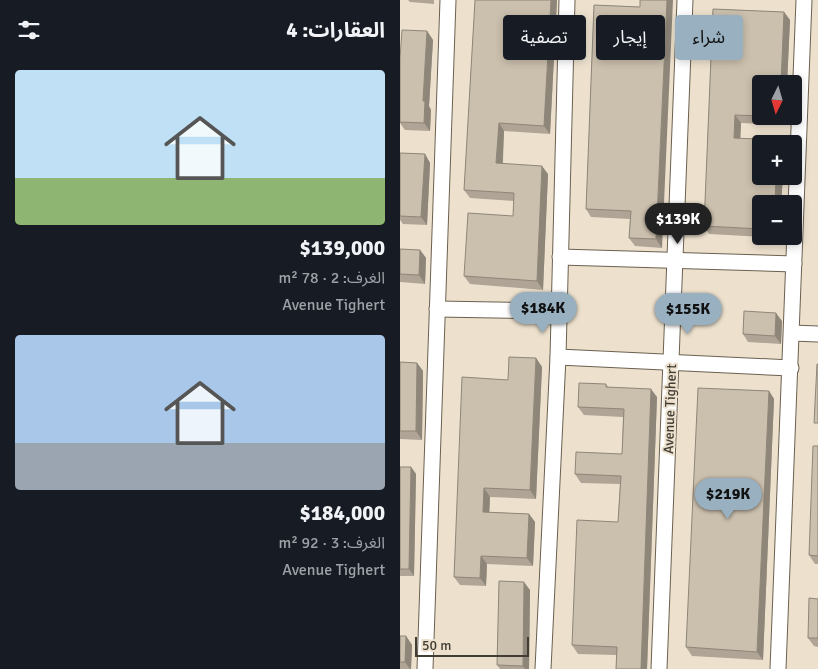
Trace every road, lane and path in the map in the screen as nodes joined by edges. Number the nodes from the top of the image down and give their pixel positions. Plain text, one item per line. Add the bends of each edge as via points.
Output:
1 (448, 0) edge
2 (567, 0) edge
3 (685, 0) edge
4 (804, 0) edge
5 (560, 257) junction
6 (676, 260) junction
7 (794, 264) junction
8 (436, 309) junction
9 (558, 311) junction
10 (792, 333) junction
11 (818, 334) edge
12 (558, 356) junction
13 (672, 363) junction
14 (791, 368) junction
15 (425, 669) edge
16 (543, 669) edge
17 (659, 669) edge
18 (778, 669) edge

1 - 8 street
2 - 5 street
3 - 6 street, Avenue Tighert
4 - 7 street
5 - 6 street
5 - 9 street
6 - 7 street
6 - 13 street, Avenue Tighert
7 - 10 street
8 - 9 street
8 - 15 street
9 - 12 street
10 - 11 street
10 - 14 street
12 - 13 street
12 - 16 street
13 - 14 street
13 - 17 street, Avenue Tighert
14 - 18 street

